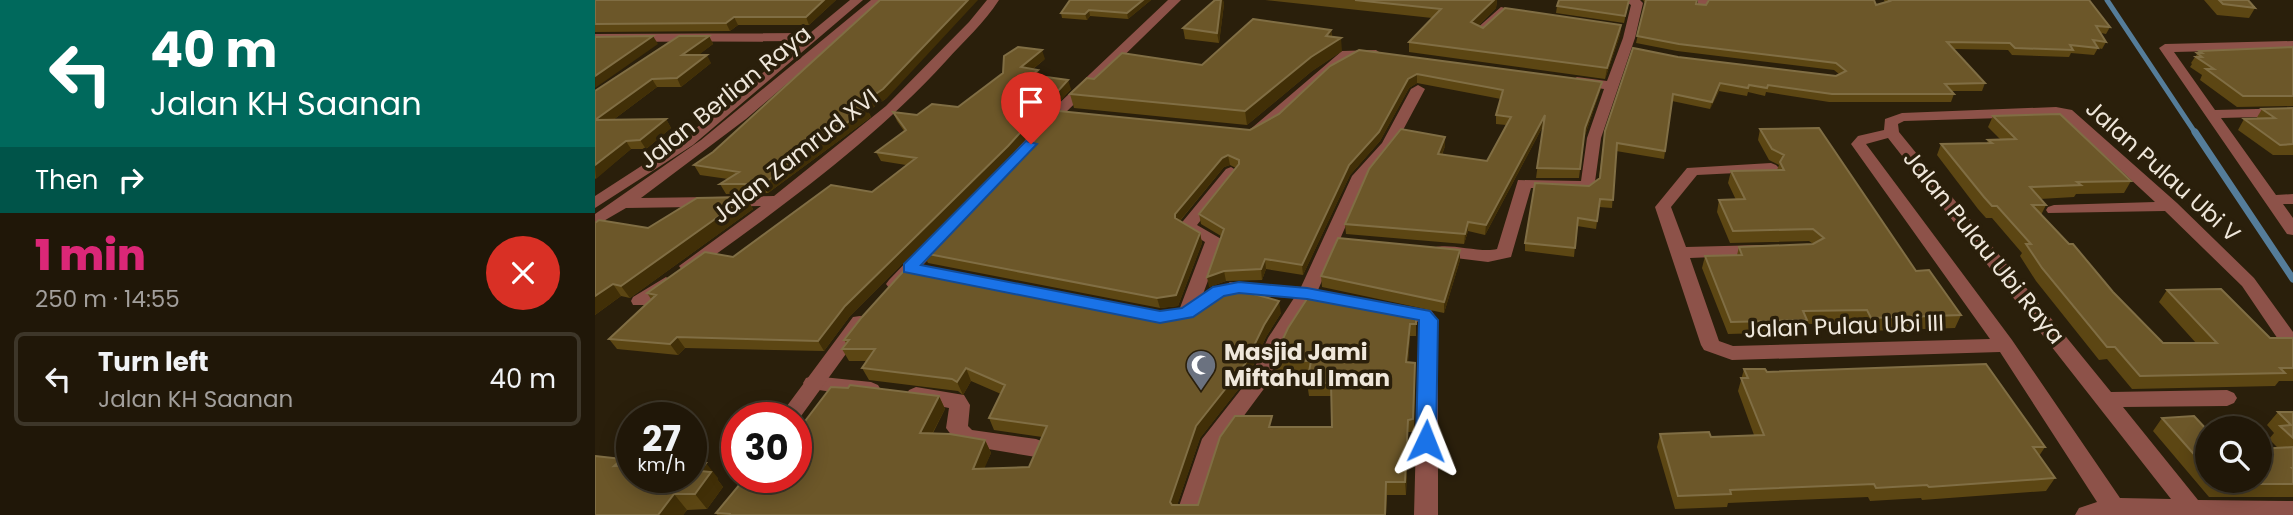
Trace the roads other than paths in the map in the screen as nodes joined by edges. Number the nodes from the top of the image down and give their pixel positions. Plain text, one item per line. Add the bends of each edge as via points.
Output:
1 (857, 0) edge
2 (878, 0) edge
3 (993, 0) edge
4 (1175, 0) edge
5 (1629, 0) edge
6 (1540, 17) edge
7 (1479, 33) edge
8 (681, 37) junction
9 (814, 37) junction
10 (595, 38) edge
11 (2293, 45) edge
12 (660, 52) edge
13 (1388, 55) edge
14 (1556, 78) edge
15 (1610, 86) junction
16 (1417, 89) dead end
17 (2293, 112) edge
18 (1056, 113) junction
19 (2211, 114) junction
20 (1081, 116) edge
21 (1892, 133) junction
22 (1244, 134) edge
23 (1771, 168) edge
24 (1231, 172) edge
25 (988, 189) edge
26 (2293, 199) edge
27 (2271, 200) junction
28 (778, 201) junction
29 (595, 203) edge
30 (624, 203) junction
31 (2171, 206) junction
32 (2054, 210) dead end
33 (595, 221) edge
34 (949, 229) edge
35 (2293, 230) edge
36 (1424, 250) edge
37 (1783, 250) edge
38 (1678, 253) junction
39 (909, 268) junction
40 (936, 273) edge
41 (1307, 293) junction
42 (884, 295) edge
43 (640, 301) dead end
44 (1349, 302) edge
45 (1373, 306) edge
46 (867, 314) edge
47 (2005, 345) junction
48 (2293, 345) edge
49 (813, 383) junction
50 (2227, 398) dead end
51 (2106, 400) junction
52 (799, 402) edge
53 (1036, 448) edge
54 (2293, 510) edge
55 (2115, 511) edge
56 (2194, 512) edge
57 (1188, 515) edge
58 (1426, 515) edge
59 (2087, 515) edge

1 - 9 street, Jalan Berlian Raya
2 - 30 street, Jalan Berlian Raya via 717,138
3 - 28 street, Jalan Zamrud XVI via 876,125
4 - 18 street
5 - 15 street via 1637,3 1624,29 1630,49
6 - 7 street via 1501,11
8 - 9 street
8 - 10 street
8 - 12 street
9 - 29 street, Jalan Berlian Raya via 688,142
11 - 19 street via 2165,48
13 - 22 street via 1347,54 1261,129
14 - 15 street
15 - 36 street via 1594,138 1588,186 1524,183 1504,253 1497,256
16 - 41 street via 1388,145 1360,176 1341,214 1340,241
17 - 19 street
18 - 20 street
18 - 25 street
19 - 27 street
21 - 31 street, Jalan Pulau Ubi V via 1890,122 1902,117 2062,111
21 - 47 street, Jalan Pulau Ubi Raya via 1858,144
21 - 51 street, Jalan Pulau Ubi Raya
23 - 38 street, Jalan Pulau Ubi III via 1692,171 1663,207
24 - 41 street via 1187,226 1214,240 1178,315 1229,288
26 - 27 street
27 - 35 street
28 - 30 street
28 - 43 street, Jalan Zamrud XVI
29 - 30 street
30 - 33 street, Jalan Berlian Raya
31 - 32 street
31 - 48 street, Jalan Pulau Ubi V via 2248,282
34 - 39 street
37 - 38 street
38 - 47 street, Jalan Pulau Ubi III via 1707,339 1724,353
39 - 40 street
39 - 42 street
41 - 44 street
41 - 57 street via 1278,338 1259,381 1210,445
45 - 58 street via 1424,315 1429,320
46 - 49 street
47 - 55 street, Jalan Pulau Ubi Raya
49 - 52 street
49 - 53 street via 957,401 957,428 966,438
50 - 51 street
51 - 56 street, Jalan Pulau Ubi Raya
54 - 56 street
55 - 56 street
55 - 59 street

